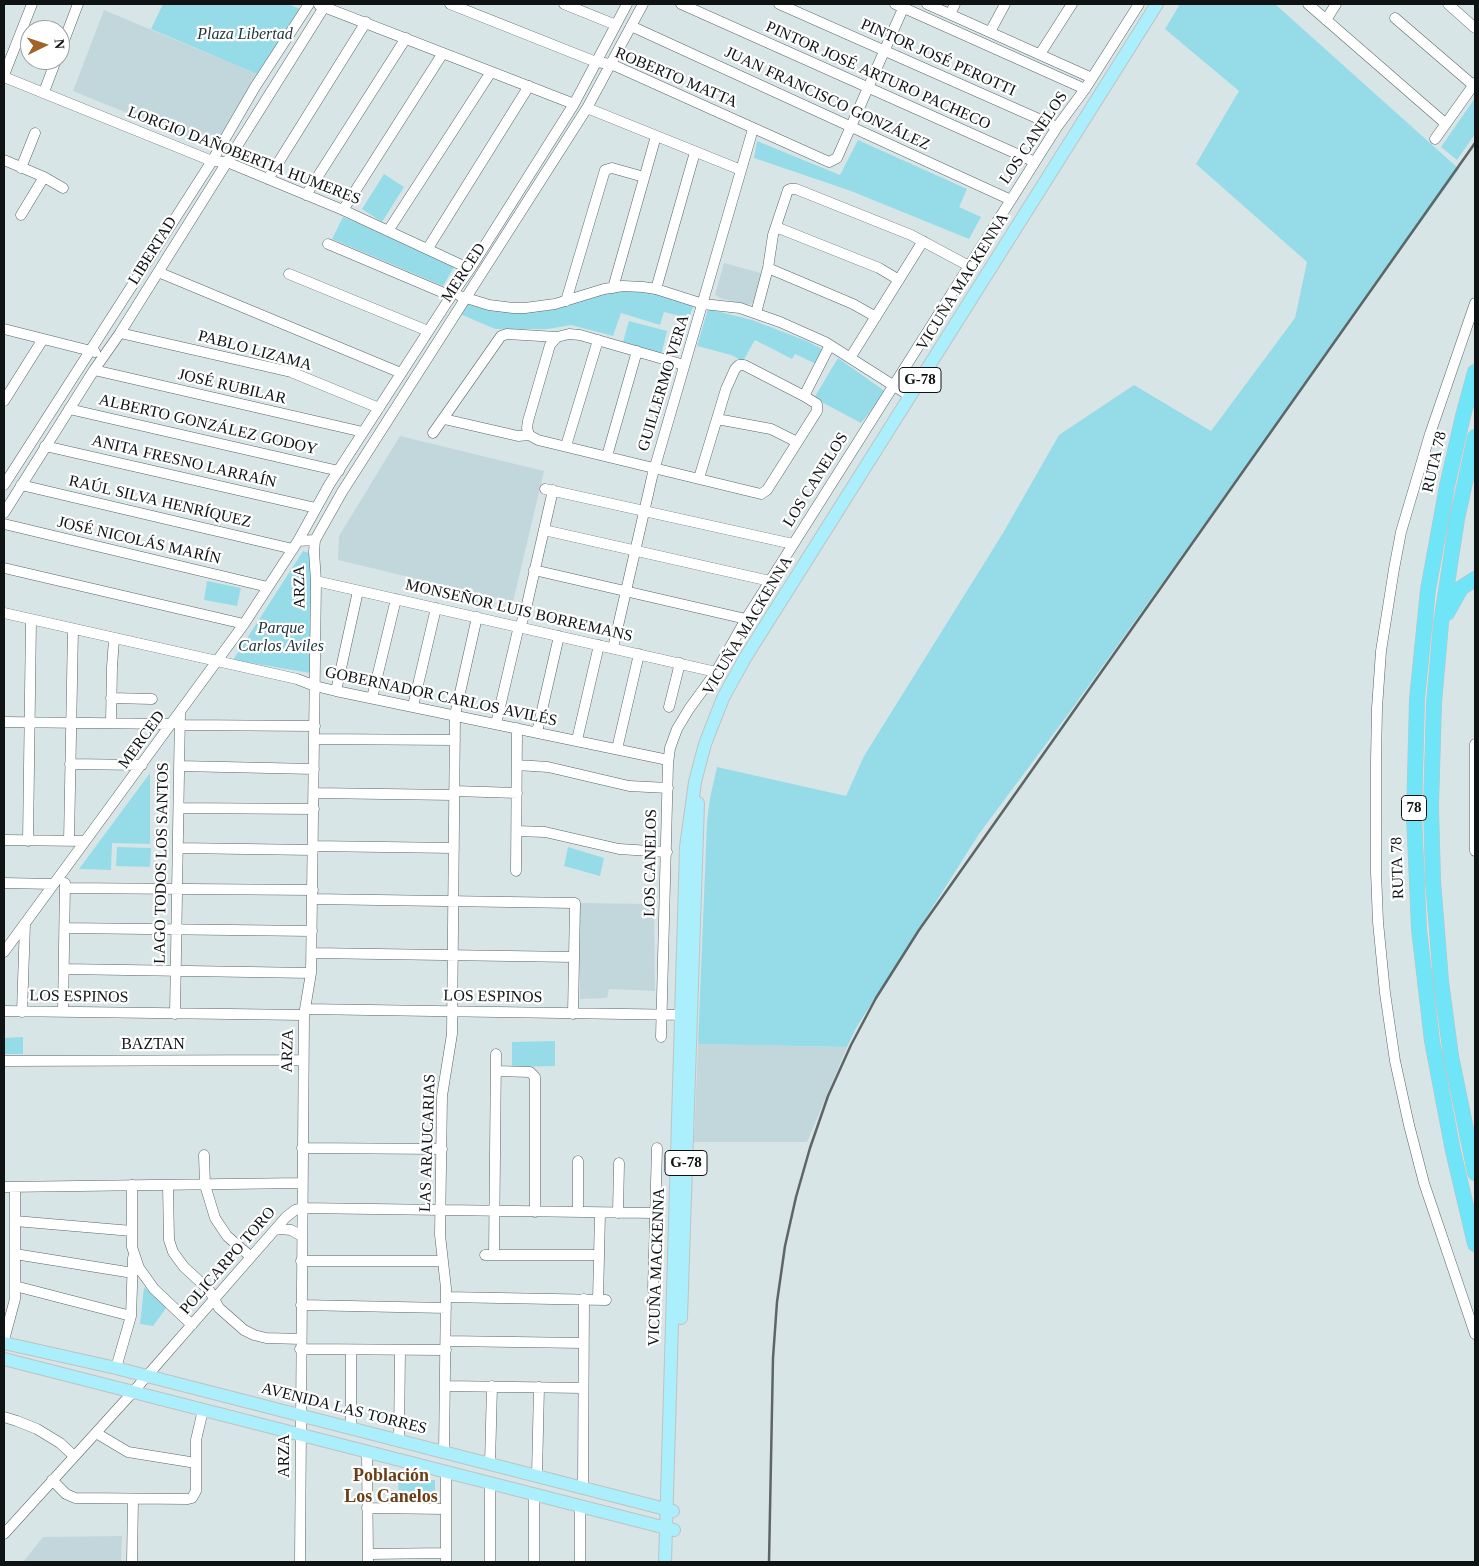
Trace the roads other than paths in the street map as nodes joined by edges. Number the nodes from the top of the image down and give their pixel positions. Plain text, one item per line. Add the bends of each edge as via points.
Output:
1 (32, 4) edge
2 (78, 4) edge
3 (309, 4) edge
4 (450, 4) edge
5 (564, 4) edge
6 (627, 4) edge
7 (643, 4) edge
8 (681, 4) edge
9 (779, 4) edge
10 (927, 4) edge
11 (955, 4) edge
12 (1005, 4) edge
13 (1072, 4) edge
14 (1139, 4) edge
15 (1157, 4) edge
16 (1308, 4) edge
17 (1336, 4) edge
18 (1448, 4) edge
19 (322, 5) edge
20 (901, 5) edge
21 (950, 14) junction
22 (1395, 18) dead end
23 (1326, 20) junction
24 (366, 22) junction
25 (616, 24) junction
26 (70, 25) edge
27 (631, 26) junction
28 (1475, 28) edge
29 (990, 32) junction
30 (406, 38) junction
31 (884, 50) junction
32 (443, 53) junction
33 (1040, 54) junction
34 (596, 62) junction
35 (611, 64) junction
36 (52, 70) edge
37 (491, 72) junction
38 (4, 76) edge
39 (1092, 78) junction
40 (1474, 84) edge
41 (529, 86) junction
42 (868, 88) junction
43 (1085, 89) junction
44 (44, 92) junction
45 (574, 104) junction
46 (587, 108) junction
47 (1446, 124) junction
48 (850, 126) junction
49 (1057, 127) junction
50 (754, 129) junction
51 (35, 133) dead end
52 (656, 136) junction
53 (1435, 139) dead end
54 (695, 152) junction
55 (212, 161) junction
56 (4, 162) edge
57 (227, 162) junction
58 (1035, 162) junction
59 (21, 168) junction
60 (741, 170) junction
61 (44, 177) junction
62 (644, 177) junction
63 (268, 179) junction
64 (63, 188) dead end
65 (306, 195) junction
66 (1011, 200) junction
67 (343, 210) junction
68 (21, 215) dead end
69 (776, 227) junction
70 (388, 231) junction
71 (924, 241) junction
72 (328, 244) dead end
73 (428, 248) junction
74 (969, 266) junction
75 (768, 268) junction
76 (470, 269) junction
77 (158, 272) junction
78 (289, 274) dead end
79 (899, 280) junction
80 (613, 288) junction
81 (656, 289) junction
82 (452, 294) junction
83 (466, 298) junction
84 (566, 301) junction
85 (1475, 303) edge
86 (703, 304) junction
87 (756, 313) junction
88 (876, 317) junction
89 (4, 329) edge
90 (428, 331) junction
91 (120, 333) junction
92 (557, 337) junction
93 (42, 339) junction
94 (598, 340) junction
95 (830, 346) junction
96 (90, 351) junction
97 (637, 351) junction
98 (105, 354) junction
99 (850, 358) junction
100 (684, 365) junction
101 (94, 370) junction
102 (1475, 372) edge
103 (401, 373) junction
104 (894, 385) junction
105 (804, 396) junction
106 (910, 396) junction
107 (4, 401) edge
108 (378, 408) junction
109 (70, 409) junction
110 (444, 419) junction
111 (717, 419) junction
112 (363, 432) junction
113 (434, 433) dead end
114 (529, 435) junction
115 (1475, 437) edge
116 (797, 442) junction
117 (45, 446) junction
118 (566, 446) junction
119 (607, 456) junction
120 (654, 468) junction
121 (339, 471) junction
122 (699, 478) junction
123 (4, 484) edge
124 (21, 485) junction
125 (316, 508) junction
126 (644, 511) junction
127 (4, 513) edge
128 (4, 524) edge
129 (544, 530) junction
130 (315, 540) junction
131 (793, 544) junction
132 (295, 545) junction
133 (634, 551) junction
134 (4, 568) edge
135 (534, 570) junction
136 (1475, 579) edge
137 (316, 581) junction
138 (770, 581) junction
139 (268, 587) junction
140 (358, 591) junction
141 (625, 591) junction
142 (396, 599) junction
143 (436, 608) junction
144 (4, 613) edge
145 (477, 617) junction
146 (746, 618) junction
147 (31, 620) junction
148 (1442, 623) junction
149 (244, 624) junction
150 (520, 627) junction
151 (73, 629) junction
152 (559, 636) junction
153 (114, 639) junction
154 (599, 645) junction
155 (613, 648) junction
156 (639, 654) junction
157 (217, 662) junction
158 (680, 664) junction
159 (716, 672) junction
160 (315, 686) junction
161 (336, 691) junction
162 (111, 698) junction
163 (372, 698) junction
164 (152, 699) dead end
165 (413, 706) junction
166 (669, 707) dead end
167 (455, 715) junction
168 (4, 722) edge
169 (30, 722) junction
170 (71, 723) junction
171 (111, 724) junction
172 (496, 724) junction
173 (176, 725) junction
174 (315, 726) junction
175 (517, 728) junction
176 (537, 732) junction
177 (314, 739) junction
178 (455, 740) junction
179 (577, 740) junction
180 (1475, 744) edge
181 (617, 749) junction
182 (668, 760) junction
183 (70, 764) junction
184 (142, 765) junction
185 (517, 765) junction
186 (179, 766) junction
187 (314, 769) junction
188 (668, 788) junction
189 (314, 793) junction
190 (454, 793) junction
191 (517, 793) junction
192 (178, 808) junction
193 (314, 809) junction
194 (517, 831) junction
195 (4, 840) edge
196 (28, 841) junction
197 (69, 841) junction
198 (85, 841) junction
199 (178, 848) junction
200 (313, 848) junction
201 (454, 848) junction
202 (1475, 851) edge
203 (667, 852) junction
204 (66, 868) junction
205 (516, 871) dead end
206 (4, 883) edge
207 (54, 884) junction
208 (65, 888) junction
209 (177, 889) junction
210 (312, 895) junction
211 (453, 902) junction
212 (25, 923) junction
213 (64, 928) junction
214 (176, 930) junction
215 (312, 931) junction
216 (4, 952) edge
217 (312, 953) junction
218 (452, 955) junction
219 (574, 957) junction
220 (64, 969) junction
221 (176, 970) junction
222 (312, 973) junction
223 (4, 1011) edge
224 (22, 1012) junction
225 (63, 1012) junction
226 (304, 1012) junction
227 (452, 1012) junction
228 (175, 1014) junction
229 (573, 1014) junction
230 (662, 1015) junction
231 (686, 1015) junction
232 (661, 1037) dead end
233 (496, 1054) dead end
234 (303, 1060) junction
235 (4, 1061) edge
236 (496, 1071) junction
237 (302, 1148) junction
238 (657, 1148) dead end
239 (442, 1149) junction
240 (204, 1155) dead end
241 (578, 1161) dead end
242 (619, 1163) dead end
243 (1475, 1173) edge
244 (302, 1183) junction
245 (205, 1184) junction
246 (132, 1185) junction
247 (168, 1185) junction
248 (4, 1187) edge
249 (15, 1187) junction
250 (302, 1208) junction
251 (441, 1210) junction
252 (495, 1211) junction
253 (535, 1212) junction
254 (578, 1212) junction
255 (600, 1213) junction
256 (618, 1213) junction
257 (655, 1214) junction
258 (15, 1221) junction
259 (132, 1230) junction
260 (275, 1230) junction
261 (302, 1236) junction
262 (1475, 1244) edge
263 (132, 1247) junction
264 (15, 1254) junction
265 (599, 1255) junction
266 (251, 1257) junction
267 (301, 1261) junction
268 (443, 1261) junction
269 (132, 1273) junction
270 (15, 1286) junction
271 (653, 1290) dead end
272 (584, 1299) junction
273 (214, 1300) junction
274 (446, 1302) junction
275 (301, 1305) junction
276 (131, 1316) junction
277 (192, 1325) junction
278 (1475, 1334) edge
279 (301, 1338) junction
280 (4, 1342) edge
281 (583, 1343) junction
282 (446, 1345) junction
283 (300, 1349) junction
284 (351, 1350) junction
285 (400, 1350) junction
286 (4, 1359) edge
287 (116, 1368) junction
288 (147, 1376) junction
289 (445, 1386) junction
290 (492, 1386) junction
291 (539, 1387) junction
292 (583, 1388) junction
293 (132, 1393) junction
294 (202, 1410) junction
295 (300, 1415) junction
296 (4, 1417) edge
297 (351, 1428) junction
298 (96, 1433) junction
299 (300, 1435) junction
300 (399, 1440) junction
301 (367, 1452) junction
302 (444, 1452) junction
303 (74, 1456) junction
304 (196, 1463) junction
305 (490, 1464) junction
306 (446, 1472) junction
307 (537, 1476) junction
308 (52, 1480) junction
309 (490, 1483) junction
310 (583, 1487) junction
311 (534, 1494) junction
312 (134, 1499) junction
313 (580, 1506) junction
314 (367, 1508) junction
315 (446, 1509) junction
316 (670, 1510) junction
317 (670, 1529) junction
318 (4, 1534) edge
319 (368, 1558) edge
320 (446, 1558) edge
321 (132, 1562) edge
322 (300, 1562) edge
323 (490, 1562) edge
324 (534, 1562) edge
325 (580, 1562) edge
326 (665, 1562) edge
327 (673, 1562) edge

1 - 38 street
2 - 26 street
3 - 55 street, LIBERTAD via 254,87
4 - 34 street, ROBERTO MATTA
5 - 25 street
6 - 25 street, MERCED
7 - 27 street, MERCED
8 - 42 street, PINTOR JOSÉ ARTURO PACHECO
9 - 31 street, PINTOR JOSÉ PEROTTI
10 - 21 street
11 - 21 street
12 - 29 street
13 - 33 street
14 - 39 street
15 - 106 main road, VICUÑA MACKENNA / G-78
16 - 23 street
17 - 23 street
18 - 28 street
19 - 24 street
19 - 57 street, LIBERTAD
20 - 31 street
20 - 43 street
21 - 29 street
22 - 40 street
23 - 47 street
24 - 30 street
24 - 63 street
25 - 34 street, MERCED
27 - 35 street, MERCED
27 - 48 street, JUAN FRANCISCO GONZÁLEZ
29 - 33 street
30 - 32 street
30 - 65 street
31 - 42 street
31 - 49 street, PINTOR JOSÉ PEROTTI
32 - 37 street
32 - 67 street
33 - 39 street
34 - 35 street, ROBERTO MATTA
34 - 45 street, MERCED
35 - 46 street, MERCED
35 - 50 street, ROBERTO MATTA
36 - 44 street
37 - 41 street
37 - 70 street
38 - 44 street, LORGIO DAÑOBERTIA HUMERES
39 - 43 street
40 - 47 street
41 - 45 street
41 - 73 street
42 - 48 street
42 - 58 street, PINTOR JOSÉ ARTURO PACHECO
43 - 49 street, LOS CANELOS
44 - 55 street, LORGIO DAÑOBERTIA HUMERES
45 - 76 street, MERCED
46 - 52 street
46 - 83 street, MERCED
47 - 53 street
48 - 50 street, ROBERTO MATTA via 837,158 832,161
48 - 66 street, JUAN FRANCISCO GONZÁLEZ
49 - 58 street, LOS CANELOS
50 - 60 street, GUILLERMO VERA
51 - 59 street
52 - 54 street
52 - 62 street
54 - 60 street
54 - 81 street
55 - 57 street, LORGIO DAÑOBERTIA HUMERES
55 - 96 street, LIBERTAD
56 - 59 street
57 - 63 street, LORGIO DAÑOBERTIA HUMERES
57 - 77 street, LIBERTAD
58 - 66 street, LOS CANELOS
59 - 61 street
60 - 86 street, GUILLERMO VERA
61 - 64 street
61 - 68 street
62 - 80 street
62 - 84 street via 612,168 604,172
63 - 65 street, LORGIO DAÑOBERTIA HUMERES
65 - 67 street, LORGIO DAÑOBERTIA HUMERES
66 - 74 street, LOS CANELOS
67 - 70 street, LORGIO DAÑOBERTIA HUMERES
69 - 71 street via 788,190 796,189
69 - 75 street
69 - 79 street via 879,268
70 - 73 street, LORGIO DAÑOBERTIA HUMERES
71 - 74 street
71 - 79 street
72 - 82 street
73 - 76 street, LORGIO DAÑOBERTIA HUMERES
74 - 104 street, LOS CANELOS
75 - 87 street
75 - 88 street
76 - 82 street, MERCED
77 - 91 street, LIBERTAD
77 - 103 street
78 - 90 street
79 - 88 street
80 - 81 street
80 - 84 street
81 - 86 street
82 - 83 street
82 - 90 street, MERCED
83 - 84 street via 513,308
83 - 130 street, MERCED via 342,492
85 - 278 street via 1430,434 1394,569 1381,650 1377,708 1376,872 1384,984 1395,1061 1424,1183
86 - 87 street
86 - 100 street, GUILLERMO VERA
87 - 95 street
88 - 99 street
89 - 93 street
90 - 103 street, MERCED
91 - 98 street, LIBERTAD
91 - 108 street, PABLO LIZAMA via 291,372
92 - 94 street via 574,334
92 - 110 street via 501,336
92 - 114 street via 550,345 531,412
93 - 96 street
93 - 107 street
94 - 97 street
94 - 118 street
95 - 99 street
95 - 105 street
96 - 98 street
96 - 123 street, LIBERTAD
97 - 100 street
97 - 119 street
98 - 101 street, LIBERTAD
99 - 104 street
100 - 120 street, GUILLERMO VERA
101 - 109 street, LIBERTAD
101 - 112 street, JOSÉ RUBILAR
102 - 262 highway, RUTA 78 / 78 via 1447,486 1428,590 1418,691 1414,816 1419,929 1432,1041 1452,1151
103 - 108 street, MERCED
104 - 106 street
104 - 131 street, LOS CANELOS
105 - 111 street via 744,365 738,365
105 - 116 street via 818,406
106 - 231 main road, VICUÑA MACKENNA / G-78 via 737,671 716,714 699,763 686,847
108 - 112 street, MERCED
109 - 117 street, LIBERTAD
109 - 121 street, ALBERTO GONZÁLEZ GODOY
110 - 113 street
110 - 114 street via 518,436
111 - 116 street via 771,429
111 - 122 street
112 - 121 street, MERCED
114 - 118 street
115 - 148 highway, RUTA 78 / 78 via 1457,519
116 - 122 street via 764,493
117 - 124 street, LIBERTAD
117 - 125 street, ANITA FRESNO LARRAÍN
118 - 119 street
119 - 120 street
120 - 122 street
120 - 126 street, GUILLERMO VERA
121 - 125 street, MERCED
124 - 127 street, LIBERTAD
124 - 132 street, RAÚL SILVA HENRÍQUEZ
125 - 132 street, MERCED
126 - 129 street via 549,489
126 - 131 street
126 - 133 street, GUILLERMO VERA
128 - 139 street, JOSÉ NICOLÁS MARÍN
129 - 133 street
129 - 135 street
130 - 132 street
130 - 137 street, ARZA
131 - 138 street, LOS CANELOS
132 - 139 street, MERCED
133 - 138 street
133 - 141 street, GUILLERMO VERA
134 - 149 street
135 - 141 street
135 - 150 street
136 - 148 highway via 1461,588
137 - 140 street, MONSEÑOR LUIS BORREMANS
137 - 160 street, ARZA
138 - 146 street, LOS CANELOS
139 - 149 street, MERCED
140 - 142 street, MONSEÑOR LUIS BORREMANS
140 - 161 street
141 - 146 street
141 - 155 street, GUILLERMO VERA
142 - 143 street, MONSEÑOR LUIS BORREMANS
142 - 163 street
143 - 145 street, MONSEÑOR LUIS BORREMANS
143 - 165 street
144 - 147 street, GOBERNADOR CARLOS AVILÉS
145 - 150 street, MONSEÑOR LUIS BORREMANS
145 - 167 street, LAS ARAUCARIAS
146 - 159 street, LOS CANELOS
147 - 151 street, GOBERNADOR CARLOS AVILÉS
147 - 169 street
148 - 243 highway, RUTA 78 / 78 via 1431,768 1434,909 1451,1056
149 - 157 street, MERCED
150 - 152 street, MONSEÑOR LUIS BORREMANS
150 - 172 street
151 - 153 street, GOBERNADOR CARLOS AVILÉS
151 - 170 street
152 - 154 street, MONSEÑOR LUIS BORREMANS
152 - 176 street
153 - 157 street, GOBERNADOR CARLOS AVILÉS
153 - 162 street
154 - 155 street, MONSEÑOR LUIS BORREMANS
154 - 179 street
155 - 156 street, MONSEÑOR LUIS BORREMANS
156 - 158 street, MONSEÑOR LUIS BORREMANS
156 - 181 street
157 - 160 street, GOBERNADOR CARLOS AVILÉS via 297,679
157 - 173 street, MERCED via 180,713
158 - 159 street, MONSEÑOR LUIS BORREMANS
158 - 166 street
159 - 182 street, LOS CANELOS via 677,729
160 - 161 street, GOBERNADOR CARLOS AVILÉS
160 - 174 street, ARZA
161 - 163 street, GOBERNADOR CARLOS AVILÉS
162 - 164 street
162 - 171 street
163 - 165 street, GOBERNADOR CARLOS AVILÉS
165 - 167 street, GOBERNADOR CARLOS AVILÉS
167 - 172 street, GOBERNADOR CARLOS AVILÉS
167 - 178 street, LAS ARAUCARIAS
168 - 169 street
169 - 170 street
169 - 196 street
170 - 171 street
170 - 183 street
171 - 173 street
172 - 175 street, GOBERNADOR CARLOS AVILÉS
173 - 174 street
173 - 184 street, MERCED
173 - 186 street, LAGO TODOS LOS SANTOS
174 - 177 street, ARZA
175 - 176 street, GOBERNADOR CARLOS AVILÉS
175 - 185 street
176 - 179 street, GOBERNADOR CARLOS AVILÉS
177 - 178 street
177 - 187 street, ARZA
178 - 190 street, LAS ARAUCARIAS
179 - 181 street, GOBERNADOR CARLOS AVILÉS
180 - 202 street
181 - 182 street, GOBERNADOR CARLOS AVILÉS
182 - 188 street, LOS CANELOS
183 - 184 street
183 - 197 street
184 - 198 street, MERCED
185 - 188 street via 548,767 629,786
185 - 191 street
186 - 187 street
186 - 192 street, LAGO TODOS LOS SANTOS
187 - 189 street, ARZA
188 - 203 street, LOS CANELOS
189 - 190 street
189 - 193 street, ARZA
190 - 191 street
190 - 201 street, LAS ARAUCARIAS
191 - 194 street
192 - 193 street
192 - 199 street, LAGO TODOS LOS SANTOS
193 - 200 street, ARZA
194 - 203 street via 546,832 619,849
194 - 205 street
195 - 196 street
196 - 197 street
197 - 198 street
198 - 204 street, MERCED
199 - 200 street
199 - 209 street, LAGO TODOS LOS SANTOS
200 - 201 street
200 - 210 street, ARZA
201 - 211 street, LAS ARAUCARIAS
203 - 230 street, LOS CANELOS
204 - 207 street, MERCED
204 - 208 street
206 - 207 street
207 - 212 street, MERCED
208 - 209 street
208 - 213 street
209 - 210 street
209 - 214 street, LAGO TODOS LOS SANTOS
210 - 211 street
210 - 215 street, ARZA
211 - 218 street, LAS ARAUCARIAS
211 - 219 street via 575,903
212 - 216 street, MERCED
212 - 224 street
213 - 214 street
213 - 220 street
214 - 215 street
214 - 221 street, LAGO TODOS LOS SANTOS
215 - 217 street, ARZA
217 - 218 street
217 - 222 street, ARZA
218 - 219 street
218 - 227 street, LAS ARAUCARIAS
219 - 229 street
220 - 221 street
220 - 225 street
221 - 222 street
221 - 228 street, LAGO TODOS LOS SANTOS
222 - 226 street, ARZA
223 - 224 street, LOS ESPINOS
224 - 225 street, LOS ESPINOS
225 - 228 street, LOS ESPINOS
226 - 227 street, LOS ESPINOS
226 - 228 street, LOS ESPINOS
226 - 234 street, ARZA
227 - 229 street, LOS ESPINOS
227 - 239 street, LAS ARAUCARIAS via 451,1043 442,1096
229 - 230 street, LOS ESPINOS
230 - 231 street, LOS ESPINOS
230 - 232 street, LOS CANELOS
231 - 316 main road, VICUÑA MACKENNA / G-78
233 - 236 street
234 - 235 street, BAZTAN
234 - 237 street, ARZA
236 - 252 street
236 - 253 street via 530,1072 535,1077
237 - 239 street
237 - 244 street, ARZA
238 - 257 street
239 - 251 street, LAS ARAUCARIAS
240 - 245 street
241 - 254 street
242 - 256 street
244 - 245 street
244 - 250 street, ARZA
245 - 247 street
245 - 266 street via 218,1224
246 - 247 street
246 - 249 street
246 - 259 street
247 - 273 street via 168,1234 173,1252
248 - 249 street
249 - 258 street
250 - 251 street, POLICARPO TORO
250 - 260 street, POLICARPO TORO via 291,1212
250 - 261 street, ARZA
251 - 252 street, POLICARPO TORO
251 - 268 street, LAS ARAUCARIAS
252 - 253 street, POLICARPO TORO
252 - 265 street via 490,1255
253 - 254 street, POLICARPO TORO
254 - 255 street, POLICARPO TORO
255 - 256 street, POLICARPO TORO
255 - 265 street
256 - 257 street, POLICARPO TORO
257 - 271 street
258 - 259 street
258 - 264 street
259 - 263 street
260 - 261 street via 291,1230
260 - 266 street, POLICARPO TORO
261 - 267 street, ARZA
263 - 269 street
263 - 277 street via 148,1282
264 - 269 street
264 - 270 street
265 - 272 street via 602,1300
266 - 273 street, POLICARPO TORO
267 - 268 street
267 - 275 street, ARZA
268 - 274 street, LAS ARAUCARIAS
269 - 276 street
270 - 276 street
270 - 280 street
272 - 274 street
272 - 281 street
273 - 277 street, POLICARPO TORO
273 - 279 street via 249,1333 266,1338
274 - 275 street
274 - 282 street, LAS ARAUCARIAS
275 - 279 street, ARZA
276 - 287 street
277 - 288 street, POLICARPO TORO
279 - 283 street, ARZA
280 - 287 main road, AVENIDA LAS TORRES
281 - 282 street
281 - 292 street
282 - 285 street
282 - 289 street, LAS ARAUCARIAS
283 - 284 street
283 - 295 street, ARZA
284 - 285 street
284 - 297 street
285 - 300 street
286 - 293 main road
287 - 288 main road, AVENIDA LAS TORRES
288 - 293 street, POLICARPO TORO
288 - 295 main road, AVENIDA LAS TORRES
289 - 290 street
289 - 302 street, LAS ARAUCARIAS
290 - 291 street
290 - 305 street
291 - 292 street
291 - 307 street
292 - 310 street
293 - 294 main road
293 - 298 street, POLICARPO TORO
294 - 299 main road
294 - 304 street via 196,1440
295 - 297 main road, AVENIDA LAS TORRES
295 - 299 street, ARZA
296 - 303 street via 37,1429
297 - 300 main road, AVENIDA LAS TORRES
298 - 303 street, POLICARPO TORO
298 - 304 street via 128,1452
299 - 301 main road
299 - 322 street, ARZA
300 - 302 main road, AVENIDA LAS TORRES
301 - 306 main road
301 - 314 street
302 - 305 main road, AVENIDA LAS TORRES
303 - 308 street, POLICARPO TORO
304 - 312 street via 196,1491 192,1498
305 - 307 main road, AVENIDA LAS TORRES
306 - 309 main road
306 - 315 street
307 - 310 main road, AVENIDA LAS TORRES
308 - 312 street via 75,1498
308 - 318 street, POLICARPO TORO
309 - 311 main road
309 - 323 street
310 - 316 main road, AVENIDA LAS TORRES
311 - 313 main road
311 - 324 street
312 - 321 street
313 - 317 main road
313 - 325 street
314 - 315 street
314 - 319 street
315 - 320 street
316 - 317 main road, VICUÑA MACKENNA / G-78
317 - 326 main road, VICUÑA MACKENNA / G-78
317 - 327 main road, VICUÑA MACKENNA / G-78
319 - 320 street

